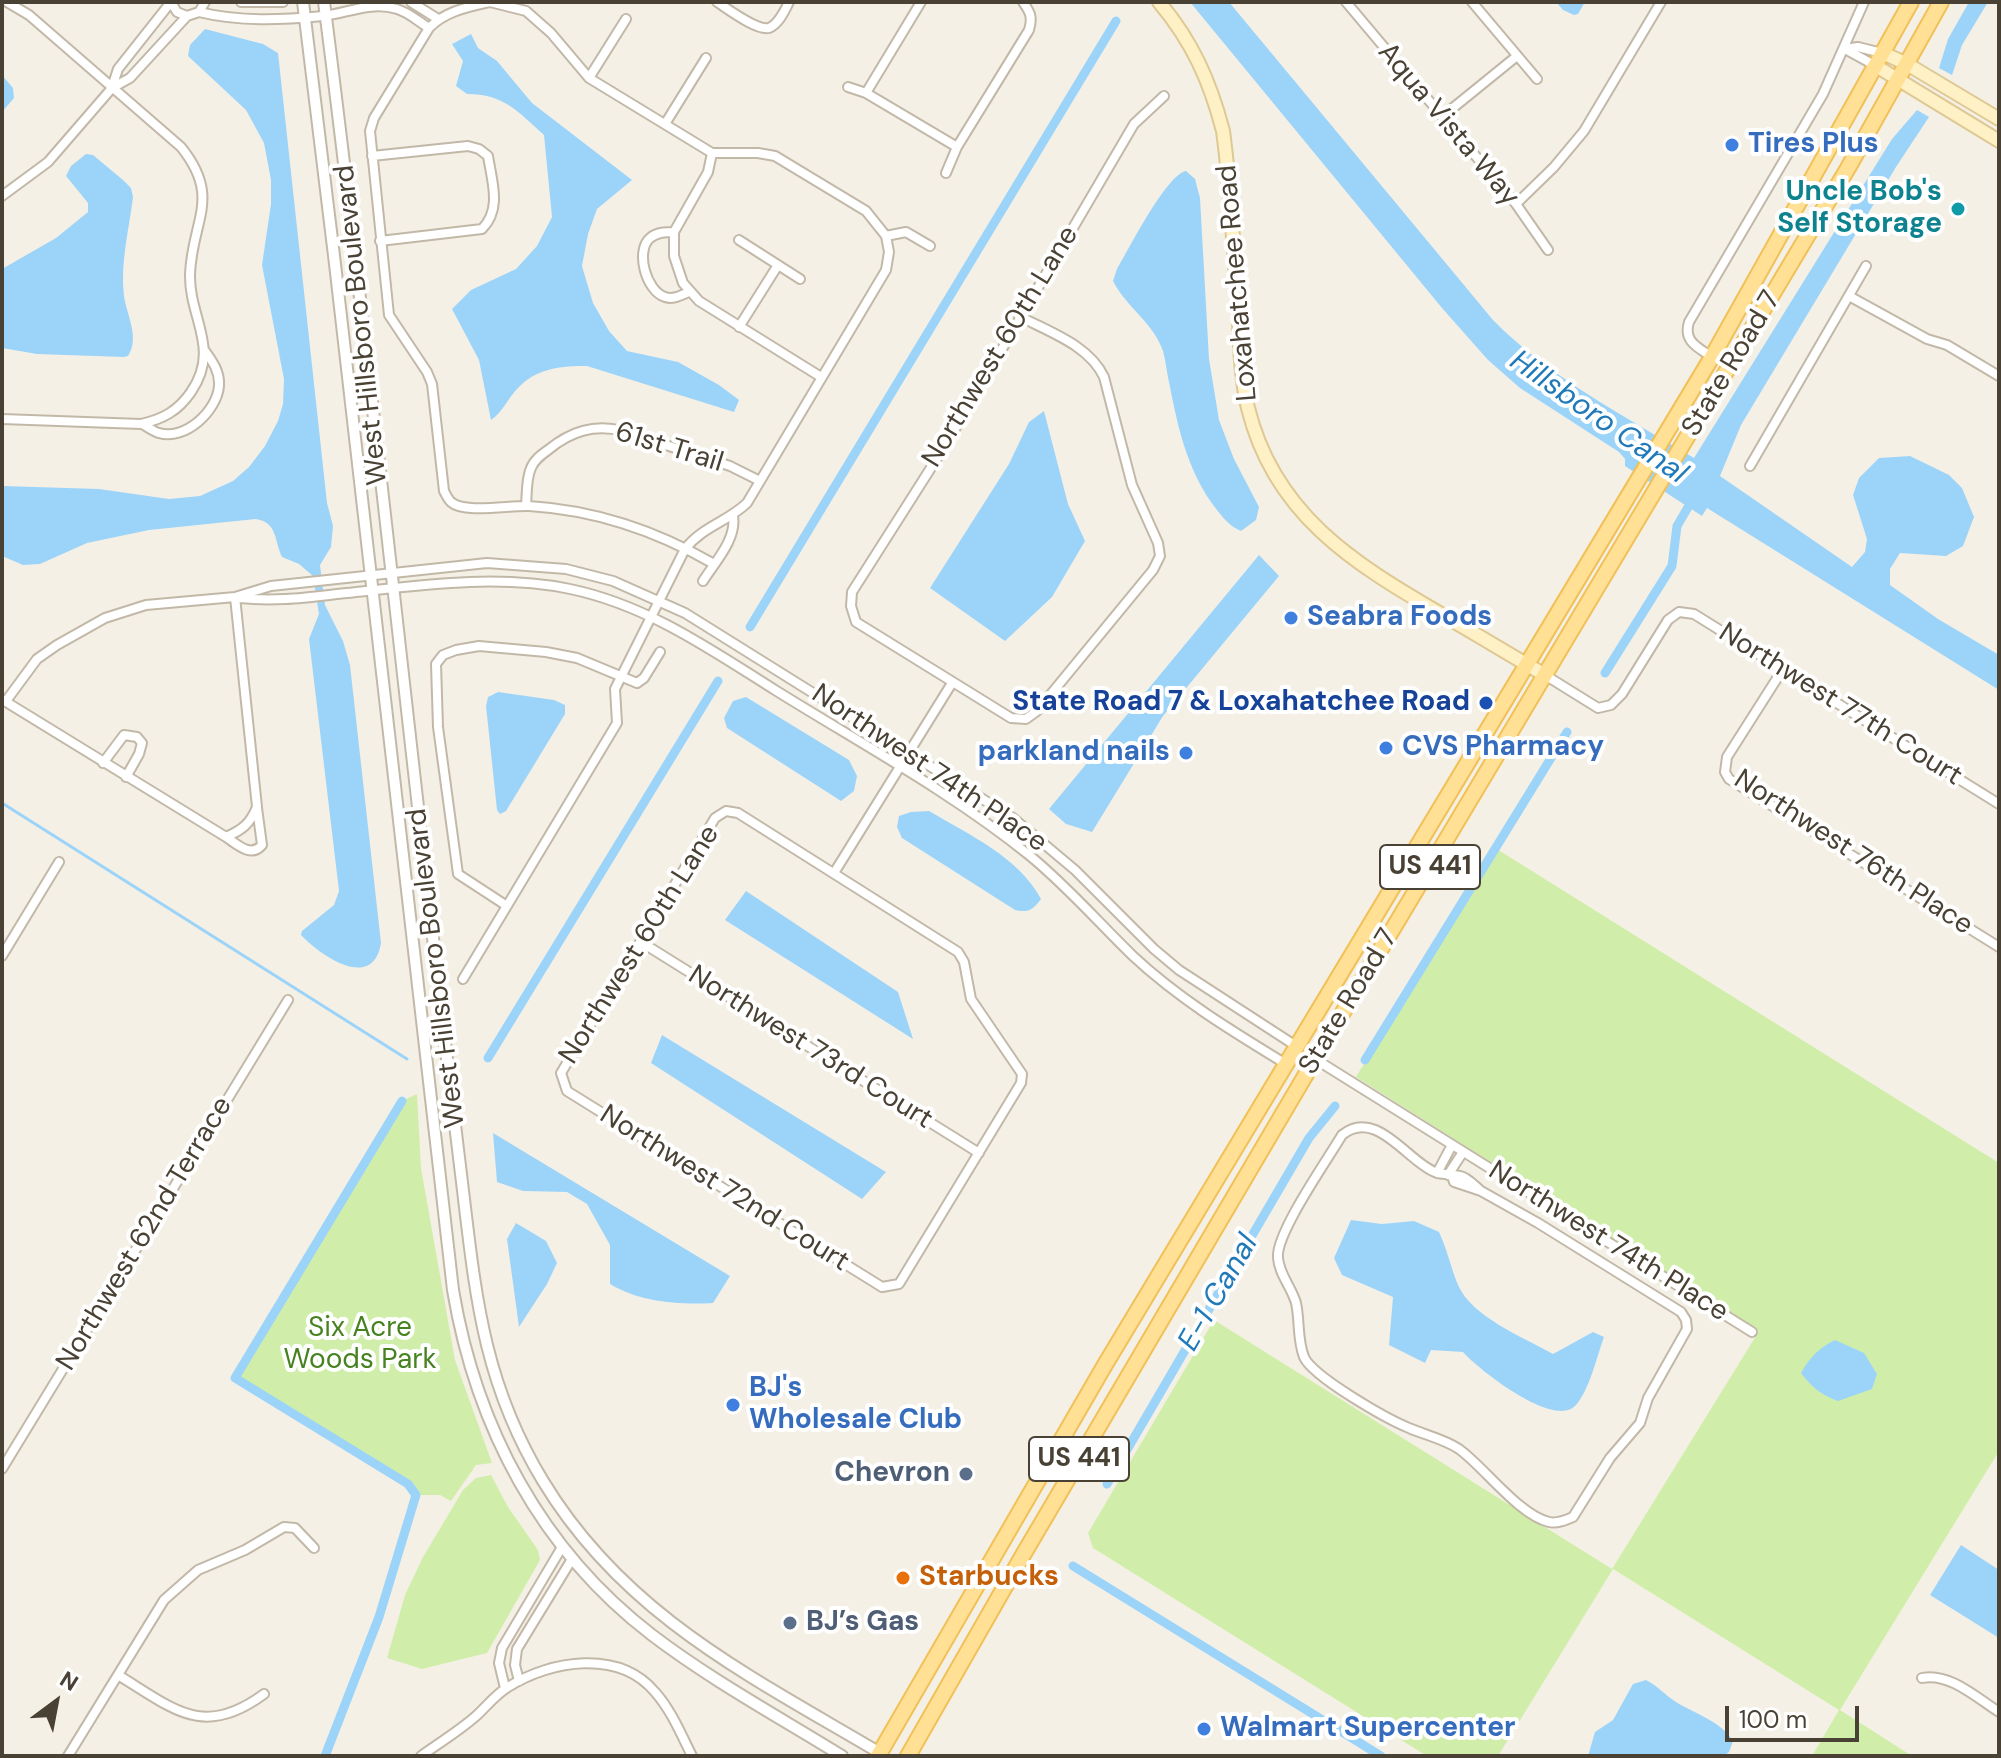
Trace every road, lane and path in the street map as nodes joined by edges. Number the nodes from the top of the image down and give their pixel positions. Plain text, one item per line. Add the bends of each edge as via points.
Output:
1 (7, 2) edge
2 (171, 2) edge
3 (205, 2) edge
4 (241, 2) edge
5 (283, 2) edge
6 (303, 2) edge
7 (324, 2) edge
8 (411, 2) edge
9 (490, 2) edge
10 (717, 2) edge
11 (789, 2) edge
12 (921, 2) edge
13 (1023, 2) edge
14 (1159, 2) edge
15 (1346, 2) edge
16 (1472, 2) edge
17 (1661, 2) edge
18 (1864, 2) edge
19 (1911, 2) edge
20 (1941, 2) edge
21 (199, 12) junction
22 (187, 16) junction
23 (326, 16) junction
24 (304, 17) junction
25 (438, 19) junction
26 (626, 19) dead end
27 (429, 28) junction
28 (146, 36) junction
29 (158, 46) junction
30 (1844, 49) junction
31 (1517, 56) junction
32 (706, 58) dead end
33 (1879, 60) junction
34 (1907, 64) junction
35 (589, 78) junction
36 (1537, 79) dead end
37 (1897, 81) junction
38 (848, 87) dead end
39 (112, 88) junction
40 (866, 93) junction
41 (1164, 96) dead end
42 (1443, 116) junction
43 (1999, 119) edge
44 (665, 124) junction
45 (1999, 141) edge
46 (957, 147) junction
47 (712, 153) junction
48 (372, 156) junction
49 (946, 173) dead end
50 (2, 196) edge
51 (1516, 204) junction
52 (674, 232) junction
53 (886, 236) junction
54 (739, 240) dead end
55 (380, 241) junction
56 (930, 246) dead end
57 (1548, 250) dead end
58 (778, 265) junction
59 (1866, 266) dead end
60 (800, 279) dead end
61 (689, 292) junction
62 (1849, 296) junction
63 (1019, 316) junction
64 (739, 327) junction
65 (205, 350) junction
66 (1712, 357) junction
67 (1999, 376) edge
68 (821, 377) junction
69 (2, 419) edge
70 (141, 424) junction
71 (1750, 466) dead end
72 (760, 481) junction
73 (526, 506) junction
74 (733, 516) junction
75 (685, 549) junction
76 (714, 564) junction
77 (390, 572) junction
78 (370, 575) junction
79 (703, 581) dead end
80 (271, 586) junction
81 (392, 589) junction
82 (372, 591) junction
83 (235, 597) junction
84 (661, 600) junction
85 (273, 602) junction
86 (652, 616) junction
87 (660, 652) dead end
88 (1526, 664) junction
89 (1783, 669) junction
90 (1545, 675) junction
91 (620, 677) junction
92 (952, 683) junction
93 (4, 700) edge
94 (909, 752) junction
95 (103, 763) junction
96 (900, 767) junction
97 (126, 777) junction
98 (1999, 804) edge
99 (257, 807) junction
100 (226, 837) junction
101 (59, 862) dead end
102 (834, 873) junction
103 (507, 906) junction
104 (641, 942) junction
105 (1999, 947) edge
106 (2, 956) edge
107 (463, 979) dead end
108 (1324, 999) junction
109 (288, 1000) dead end
110 (1296, 1046) junction
111 (1315, 1059) junction
112 (1286, 1064) junction
113 (562, 1082) joint
114 (1286, 1108) junction
115 (1452, 1145) junction
116 (1463, 1152) junction
117 (979, 1153) junction
118 (1437, 1173) junction
119 (1450, 1176) junction
120 (1752, 1332) dead end
121 (1106, 1363) junction
122 (1100, 1424) junction
123 (2, 1469) edge
124 (586, 1542) junction
125 (562, 1547) junction
126 (314, 1548) dead end
127 (572, 1559) junction
128 (517, 1620) junction
129 (529, 1627) junction
130 (118, 1675) junction
131 (1922, 1678) dead end
132 (519, 1681) junction
133 (505, 1688) junction
134 (264, 1694) dead end
135 (1999, 1712) edge
136 (881, 1755) edge
137 (68, 1756) edge
138 (421, 1756) edge
139 (692, 1756) edge
140 (842, 1756) edge
141 (908, 1756) edge

1 - 39 street
2 - 22 street
2 - 28 street
3 - 21 street
4 - 5 street
6 - 24 street, West Hillsboro Boulevard
7 - 23 street, West Hillsboro Boulevard
8 - 25 street
9 - 25 street
9 - 35 street via 539,20
10 - 11 street via 758,27 769,28
12 - 40 street
13 - 46 street via 1032,20 1029,30
14 - 88 main road, Loxahatchee Road via 1200,61 1223,131 1241,363 1248,407 1271,467 1316,529 1346,555
15 - 42 street, Aqua Vista Way
16 - 31 street
17 - 51 street via 1584,131
18 - 30 street
19 - 33 main road, State Road 7 / US 441
20 - 34 main road, State Road 7 / US 441
21 - 22 street
21 - 24 street via 239,20
22 - 29 street
23 - 24 street
23 - 27 street via 387,7
23 - 77 street, West Hillsboro Boulevard
24 - 78 street, West Hillsboro Boulevard
25 - 27 street
26 - 35 street
27 - 48 street via 374,118
28 - 29 street
28 - 39 street via 118,69
29 - 39 street via 130,78
30 - 33 street
30 - 33 street via 1858,47
30 - 66 street via 1689,322 1689,341
31 - 36 street
31 - 42 street
32 - 44 street
33 - 34 main road
33 - 37 main road
33 - 66 main road, State Road 7 / US 441
34 - 37 main road, State Road 7 / US 441
34 - 43 main road
35 - 44 street
37 - 45 main road
37 - 90 main road, State Road 7 / US 441
38 - 40 street
39 - 50 street via 48,162
39 - 65 street via 181,147 201,180 203,200 190,272
40 - 46 street
41 - 63 street, Northwest 60th Lane via 1134,124
42 - 51 street, Aqua Vista Way
44 - 47 street
46 - 49 street
47 - 52 street via 708,172
47 - 53 street via 775,156 866,211
48 - 55 street
48 - 55 street via 479,149 488,156 495,209 482,229
51 - 57 street, Aqua Vista Way
52 - 61 street via 674,256
52 - 61 street via 649,239 645,270 660,295
53 - 56 street via 906,232
53 - 68 street via 886,270
54 - 58 street
55 - 73 street via 389,315 432,384 444,491 451,503 464,507
58 - 60 street
58 - 64 street
59 - 62 street
61 - 64 street
62 - 67 street
62 - 71 street
63 - 92 street, Northwest 60th Lane via 852,592 856,622
63 - 92 street via 1097,363 1132,485 1160,556 1026,719 1011,718
64 - 68 street
65 - 70 street via 204,367 187,399 174,412
65 - 70 street via 218,374 218,392 202,418 184,431 160,434
66 - 88 main road, State Road 7 / US 441
68 - 72 street
69 - 70 street
72 - 73 street, 61st Trail via 623,431 589,428 536,459
72 - 74 street
73 - 75 street via 589,514
74 - 75 street via 696,535
74 - 76 street via 735,527
75 - 76 street
75 - 84 street
76 - 79 street
77 - 78 street, Northwest 74th Place
77 - 81 street, West Hillsboro Boulevard
77 - 84 street, Northwest 74th Place via 487,563 535,565 613,581
78 - 80 street, Northwest 74th Place
78 - 82 street, West Hillsboro Boulevard
80 - 83 street, Northwest 74th Place
80 - 85 street
81 - 82 street, Northwest 74th Place
81 - 86 street, Northwest 74th Place via 540,584 604,598
81 - 124 street, West Hillsboro Boulevard via 478,1312 512,1424 542,1480
82 - 85 street, Northwest 74th Place
82 - 125 street, West Hillsboro Boulevard via 459,1327 478,1395 501,1447
83 - 85 street, Northwest 74th Place
83 - 93 street via 146,605 105,618 37,659
83 - 99 street
84 - 86 street
84 - 94 street, Northwest 74th Place
86 - 91 street
86 - 96 street, Northwest 74th Place
87 - 91 street via 637,683
88 - 90 main road, Loxahatchee Road
88 - 108 main road, State Road 7 / US 441
89 - 90 street, Northwest 77th Court via 1694,614 1679,612 1668,620 1611,705 1598,708
89 - 98 street, Northwest 77th Court
89 - 105 street, Northwest 76th Place via 1727,757 1729,779
90 - 111 main road, State Road 7 / US 441
91 - 103 street via 615,689 617,723
91 - 103 street via 577,658 479,646 443,655 436,664 438,727 458,874
92 - 94 street
93 - 95 street
94 - 96 street
94 - 110 street, Northwest 74th Place via 1038,837 1179,970
95 - 97 street
95 - 97 street via 124,735 137,737 141,748
96 - 102 street
96 - 112 street, Northwest 74th Place via 1030,856 1180,995
97 - 100 street
99 - 100 street via 244,829
99 - 100 street via 259,849 245,850
101 - 106 street
102 - 104 street, Northwest 60th Lane via 738,813 726,811 715,818
102 - 117 street via 958,952 964,962 971,999 1022,1074
103 - 107 street
104 - 113 street, Northwest 60th Lane via 561,1073
104 - 117 street, Northwest 73rd Court
108 - 110 main road, State Road 7 / US 441
108 - 111 main road via 1313,1039
109 - 123 street, Northwest 62nd Terrace
110 - 112 main road, State Road 7 / US 441
110 - 114 main road via 1299,1067
111 - 114 main road, State Road 7 / US 441
111 - 115 street, Northwest 74th Place
112 - 121 main road, State Road 7 / US 441
113 - 117 street, Northwest 72nd Court via 567,1091 882,1287 899,1284
114 - 122 main road, State Road 7 / US 441
115 - 116 street, Northwest 74th Place
115 - 118 street
116 - 119 street, Northwest 74th Place
116 - 120 street, Northwest 74th Place
118 - 119 street, Northwest 74th Place
118 - 119 street, Northwest 74th Place via 1375,1131 1357,1128 1342,1135 1285,1231 1277,1257 1294,1294 1304,1357 1317,1373 1388,1419 1461,1450 1529,1510 1549,1522 1563,1521 1573,1517 1610,1458 1640,1423 1648,1398 1687,1329 1686,1320 1681,1312 1460,1176
121 - 122 main road via 1110,1387
121 - 136 main road, State Road 7 / US 441
122 - 141 main road, State Road 7 / US 441
124 - 125 street
124 - 127 street
124 - 136 street, West Hillsboro Boulevard via 676,1628
125 - 127 street, West Hillsboro Boulevard
125 - 128 street
126 - 130 street via 295,1528 284,1527 198,1570 164,1600
127 - 129 street
127 - 140 street, West Hillsboro Boulevard via 632,1619 671,1649
128 - 129 street
128 - 133 street via 499,1663
129 - 132 street via 517,1649
130 - 134 street via 177,1711 197,1717 230,1715
130 - 137 street
131 - 135 street via 1948,1680
132 - 133 street
132 - 139 street via 568,1664 614,1666 654,1690
133 - 138 street

